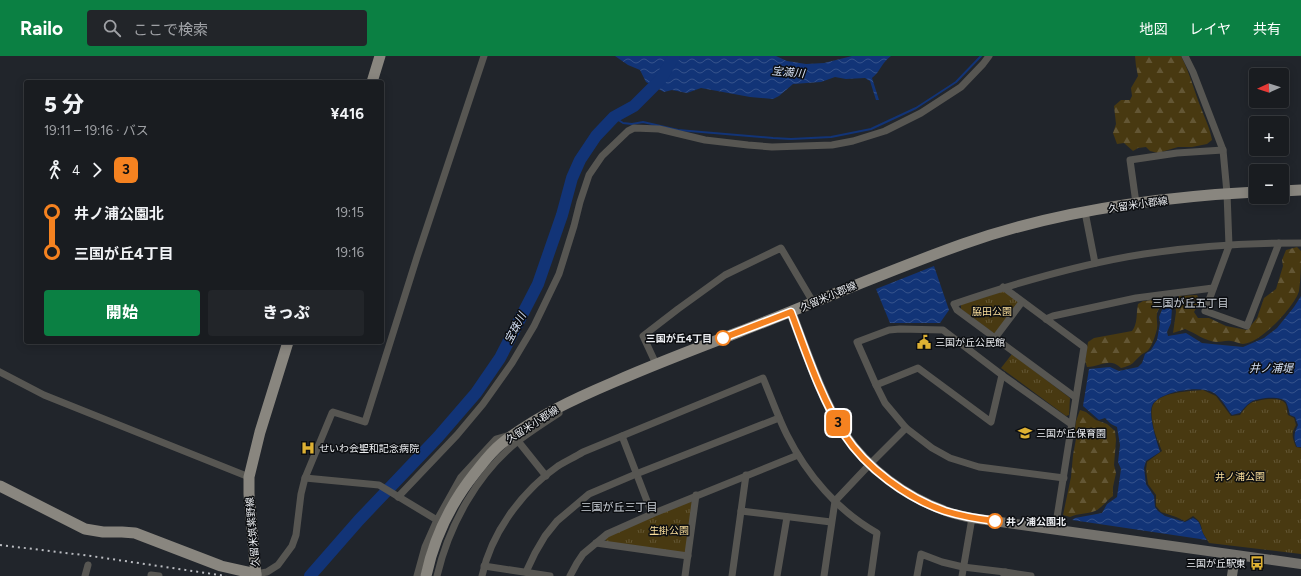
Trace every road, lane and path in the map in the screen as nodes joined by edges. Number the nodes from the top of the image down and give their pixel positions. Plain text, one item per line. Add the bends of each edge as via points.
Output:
1 (380, 56) edge
2 (484, 56) edge
3 (989, 56) edge
4 (1185, 56) edge
5 (373, 80) edge
6 (1223, 150) junction
7 (1289, 190) edge
8 (1301, 190) edge
9 (1249, 192) edge
10 (1227, 193) junction
11 (1136, 203) junction
12 (1085, 212) junction
13 (1279, 243) junction
14 (1301, 243) edge
15 (1229, 246) junction
16 (1095, 263) junction
17 (1002, 288) junction
18 (1213, 288) junction
19 (813, 302) junction
20 (1022, 302) junction
21 (791, 312) junction
22 (1046, 319) junction
23 (995, 338) junction
24 (287, 344) edge
25 (656, 364) junction
26 (0, 372) edge
27 (1002, 375) junction
28 (876, 385) junction
29 (1075, 397) junction
30 (779, 418) junction
31 (1071, 424) junction
32 (906, 428) junction
33 (622, 436) junction
34 (517, 437) junction
35 (798, 455) junction
36 (870, 464) junction
37 (636, 474) junction
38 (746, 475) junction
39 (546, 476) junction
40 (250, 477) junction
41 (305, 478) junction
42 (1064, 478) junction
43 (0, 486) edge
44 (696, 495) junction
45 (396, 496) junction
46 (835, 501) junction
47 (741, 511) junction
48 (652, 514) junction
49 (786, 518) junction
50 (972, 518) junction
51 (437, 520) junction
52 (831, 522) junction
53 (1055, 530) junction
54 (596, 543) junction
55 (688, 556) junction
56 (1235, 556) junction
57 (1301, 564) edge
58 (88, 565) dead end
59 (484, 566) junction
60 (963, 566) junction
61 (526, 572) junction
62 (1004, 574) edge
63 (151, 575) dead end
64 (256, 575) edge
65 (85, 576) edge
66 (159, 576) edge
67 (417, 576) edge
68 (426, 576) edge
69 (437, 576) edge
70 (482, 576) edge
71 (550, 576) edge
72 (570, 576) edge
73 (685, 576) edge
74 (732, 576) edge
75 (777, 576) edge
76 (824, 576) edge
77 (870, 576) edge
78 (917, 576) edge
79 (962, 576) edge
80 (1031, 576) edge
81 (1232, 576) edge

1 - 5 main road
2 - 41 street via 364,422 332,413
3 - 45 street via 961,87 921,113 885,131 853,141 832,145 772,146 705,140 659,129 634,128 628,132 602,156 589,175 559,274 534,326 512,363 457,435
4 - 6 street
6 - 10 street
6 - 11 street via 1130,160
7 - 8 main road
9 - 10 main road, 久留米小郡線
10 - 11 main road, 久留米小郡線
10 - 15 street
11 - 12 main road, 久留米小郡線
12 - 16 street
12 - 19 main road, 久留米小郡線 via 1033,223 964,243
13 - 14 street
13 - 15 street
13 - 18 street via 1248,326 1205,311
15 - 16 street via 1144,254
15 - 18 street
16 - 17 street
17 - 20 street
17 - 23 street via 954,304 957,310
18 - 22 street via 1136,298
19 - 21 main road, 久留米小郡線
19 - 25 street via 781,248 725,275 643,336
20 - 22 street
20 - 23 street
21 - 25 main road, 久留米小郡線
21 - 36 street via 830,409 845,435
22 - 29 street via 1084,347
23 - 29 street
24 - 40 main road, 久留米筑紫野線 via 260,432
25 - 34 main road, 久留米小郡線 via 570,400
26 - 40 street via 44,396
27 - 28 street via 991,422 918,368
27 - 28 street via 943,330 900,329 889,330 857,342
27 - 31 street
28 - 32 street via 885,403
29 - 31 street
30 - 33 street via 763,378
30 - 35 street
30 - 37 street
31 - 42 street
32 - 36 street
32 - 42 street via 950,458 979,467
33 - 37 street
33 - 39 street via 583,452
34 - 39 street
34 - 51 street via 496,439 480,455 461,477
34 - 68 main road, 久留米小郡線 via 499,445 468,481 436,539
34 - 69 street via 463,507 448,540
35 - 38 street
35 - 46 street
36 - 46 street
36 - 50 street via 904,492 943,510
37 - 48 street
37 - 61 street via 589,494 557,521 545,536
38 - 44 street
38 - 47 street
39 - 59 street via 514,509 500,530
40 - 64 main road, 久留米筑紫野線 via 249,494
41 - 45 street via 379,485
41 - 64 street via 292,546 278,565
42 - 53 street
43 - 64 main road, 久留米筑紫野線 via 85,529 134,534 221,566
44 - 48 street
44 - 55 street
45 - 51 street
46 - 52 street
46 - 77 street via 862,525 877,533
47 - 49 street
47 - 74 street
48 - 54 street via 607,534
49 - 52 street
49 - 75 street
50 - 53 street
50 - 60 street
51 - 67 street via 425,547
52 - 76 street
53 - 56 street
54 - 55 street
54 - 72 street via 583,554
55 - 73 street
56 - 57 street
56 - 81 street
58 - 65 street
59 - 61 street
59 - 70 street
60 - 62 street
60 - 78 street via 921,554
60 - 79 street
61 - 71 street
62 - 80 street
63 - 66 street

